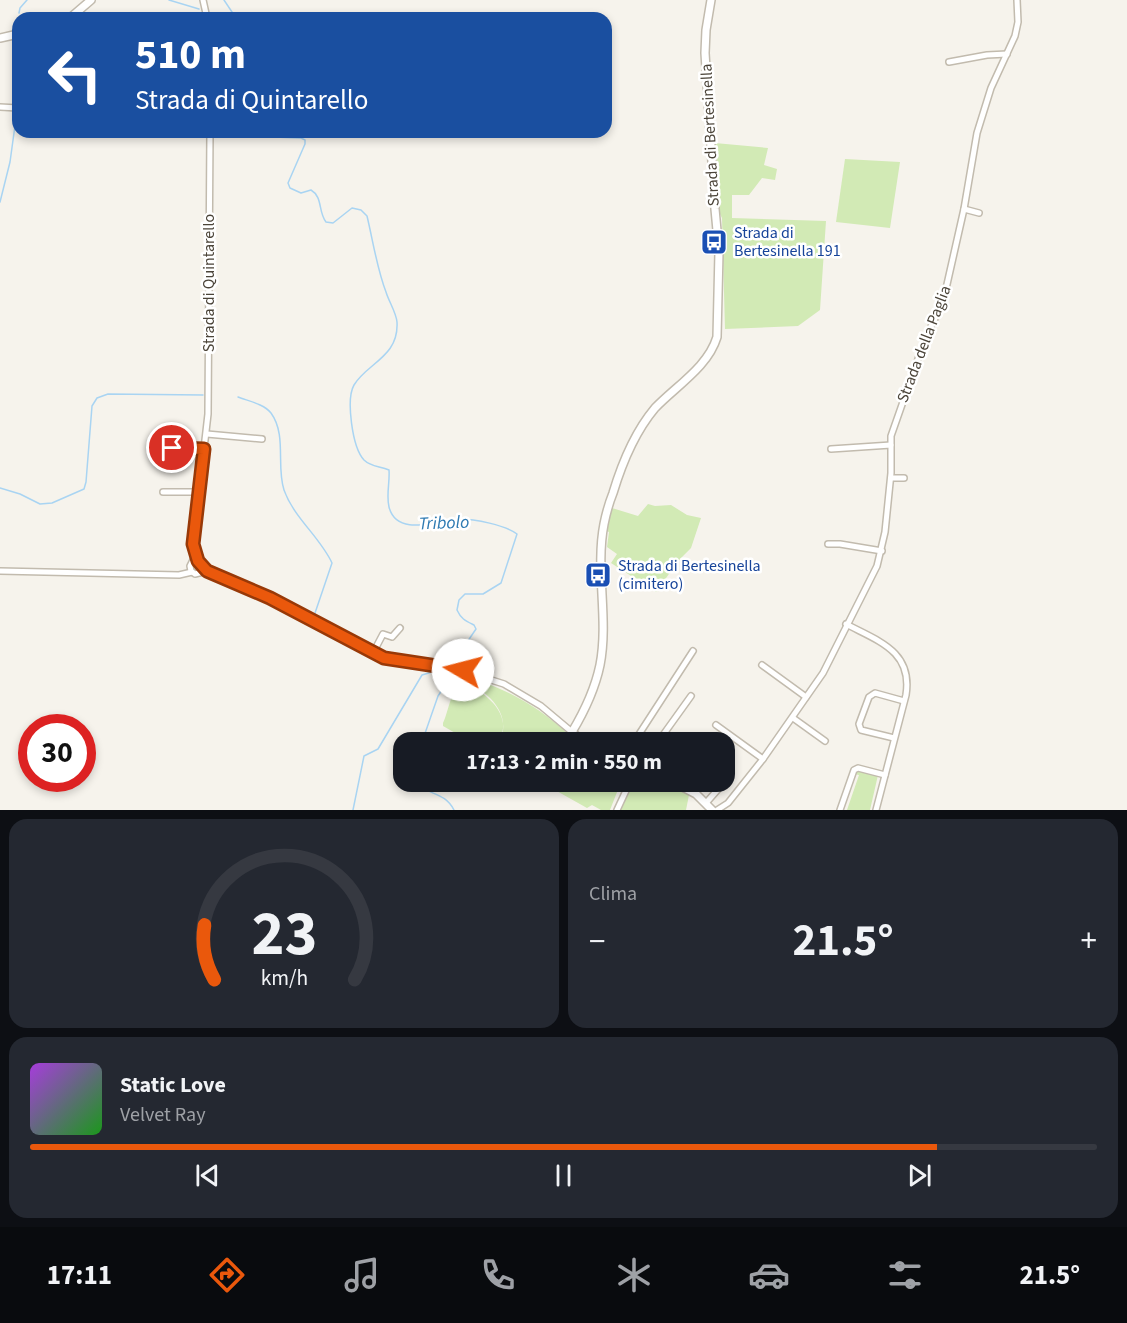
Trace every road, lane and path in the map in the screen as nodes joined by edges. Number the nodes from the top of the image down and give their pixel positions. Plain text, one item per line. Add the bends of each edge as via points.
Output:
1 (91, 0) edge
2 (711, 0) edge
3 (1017, 0) edge
4 (77, 12) edge
5 (1007, 54) junction
6 (949, 62) dead end
7 (210, 138) edge
8 (964, 209) junction
9 (979, 213) dead end
10 (207, 434) junction
11 (262, 439) dead end
12 (891, 444) junction
13 (172, 448) dead end
14 (204, 449) junction
15 (831, 449) dead end
16 (891, 478) junction
17 (904, 478) dead end
18 (163, 492) dead end
19 (199, 492) junction
20 (828, 544) dead end
21 (882, 551) junction
22 (195, 556) junction
23 (0, 571) edge
24 (207, 571) junction
25 (192, 572) junction
26 (846, 624) junction
27 (400, 628) dead end
28 (693, 651) dead end
29 (373, 653) junction
30 (762, 665) dead end
31 (691, 696) dead end
32 (806, 697) junction
33 (904, 701) junction
34 (792, 718) junction
35 (716, 725) dead end
36 (572, 732) joint
37 (640, 732) edge
38 (666, 732) edge
39 (894, 738) junction
40 (825, 741) dead end
41 (763, 759) junction
42 (885, 775) junction
43 (625, 792) edge
44 (692, 792) edge
45 (716, 792) edge
46 (706, 803) junction
47 (617, 810) edge
48 (711, 810) edge
49 (717, 810) edge
50 (840, 810) edge
51 (876, 810) edge

1 - 4 street
2 - 36 street, Strada di Bertesinella via 705,40 719,252 717,337 704,360 645,422 626,456 604,524 600,665
3 - 5 street, Strada della Paglia via 1018,22
5 - 6 street
5 - 8 street, Strada della Paglia via 977,133
7 - 10 street, Strada di Quintarello
8 - 9 street
8 - 12 street, Strada della Paglia via 943,302 896,418
10 - 11 street
10 - 14 street, Strada di Quintarello
12 - 15 street
12 - 16 street, Strada della Paglia
13 - 14 street
14 - 19 street, Strada di Quintarello
16 - 17 street
16 - 21 street, Strada della Paglia
18 - 19 street
19 - 22 street, Strada di Quintarello
20 - 21 street
21 - 26 street, Strada della Paglia
22 - 24 street
22 - 25 street, Strada di Quintarello via 190,566
23 - 25 street via 179,575
24 - 25 street
24 - 29 street via 279,602
26 - 32 street, Strada della Paglia via 823,673
26 - 33 street via 900,657 908,683
27 - 29 street via 392,637 383,634
28 - 37 street
29 - 36 street via 396,662 490,678 548,711
30 - 32 street
31 - 38 street
32 - 34 street, Strada della Paglia
33 - 39 street
33 - 39 street via 875,693 869,697 859,724 861,730
34 - 40 street
34 - 41 street, Strada della Paglia
35 - 41 street
39 - 42 street
41 - 49 street, Strada della Paglia via 728,803
42 - 50 street via 854,770
42 - 51 street
43 - 47 street
44 - 46 street
45 - 46 street
46 - 48 street

